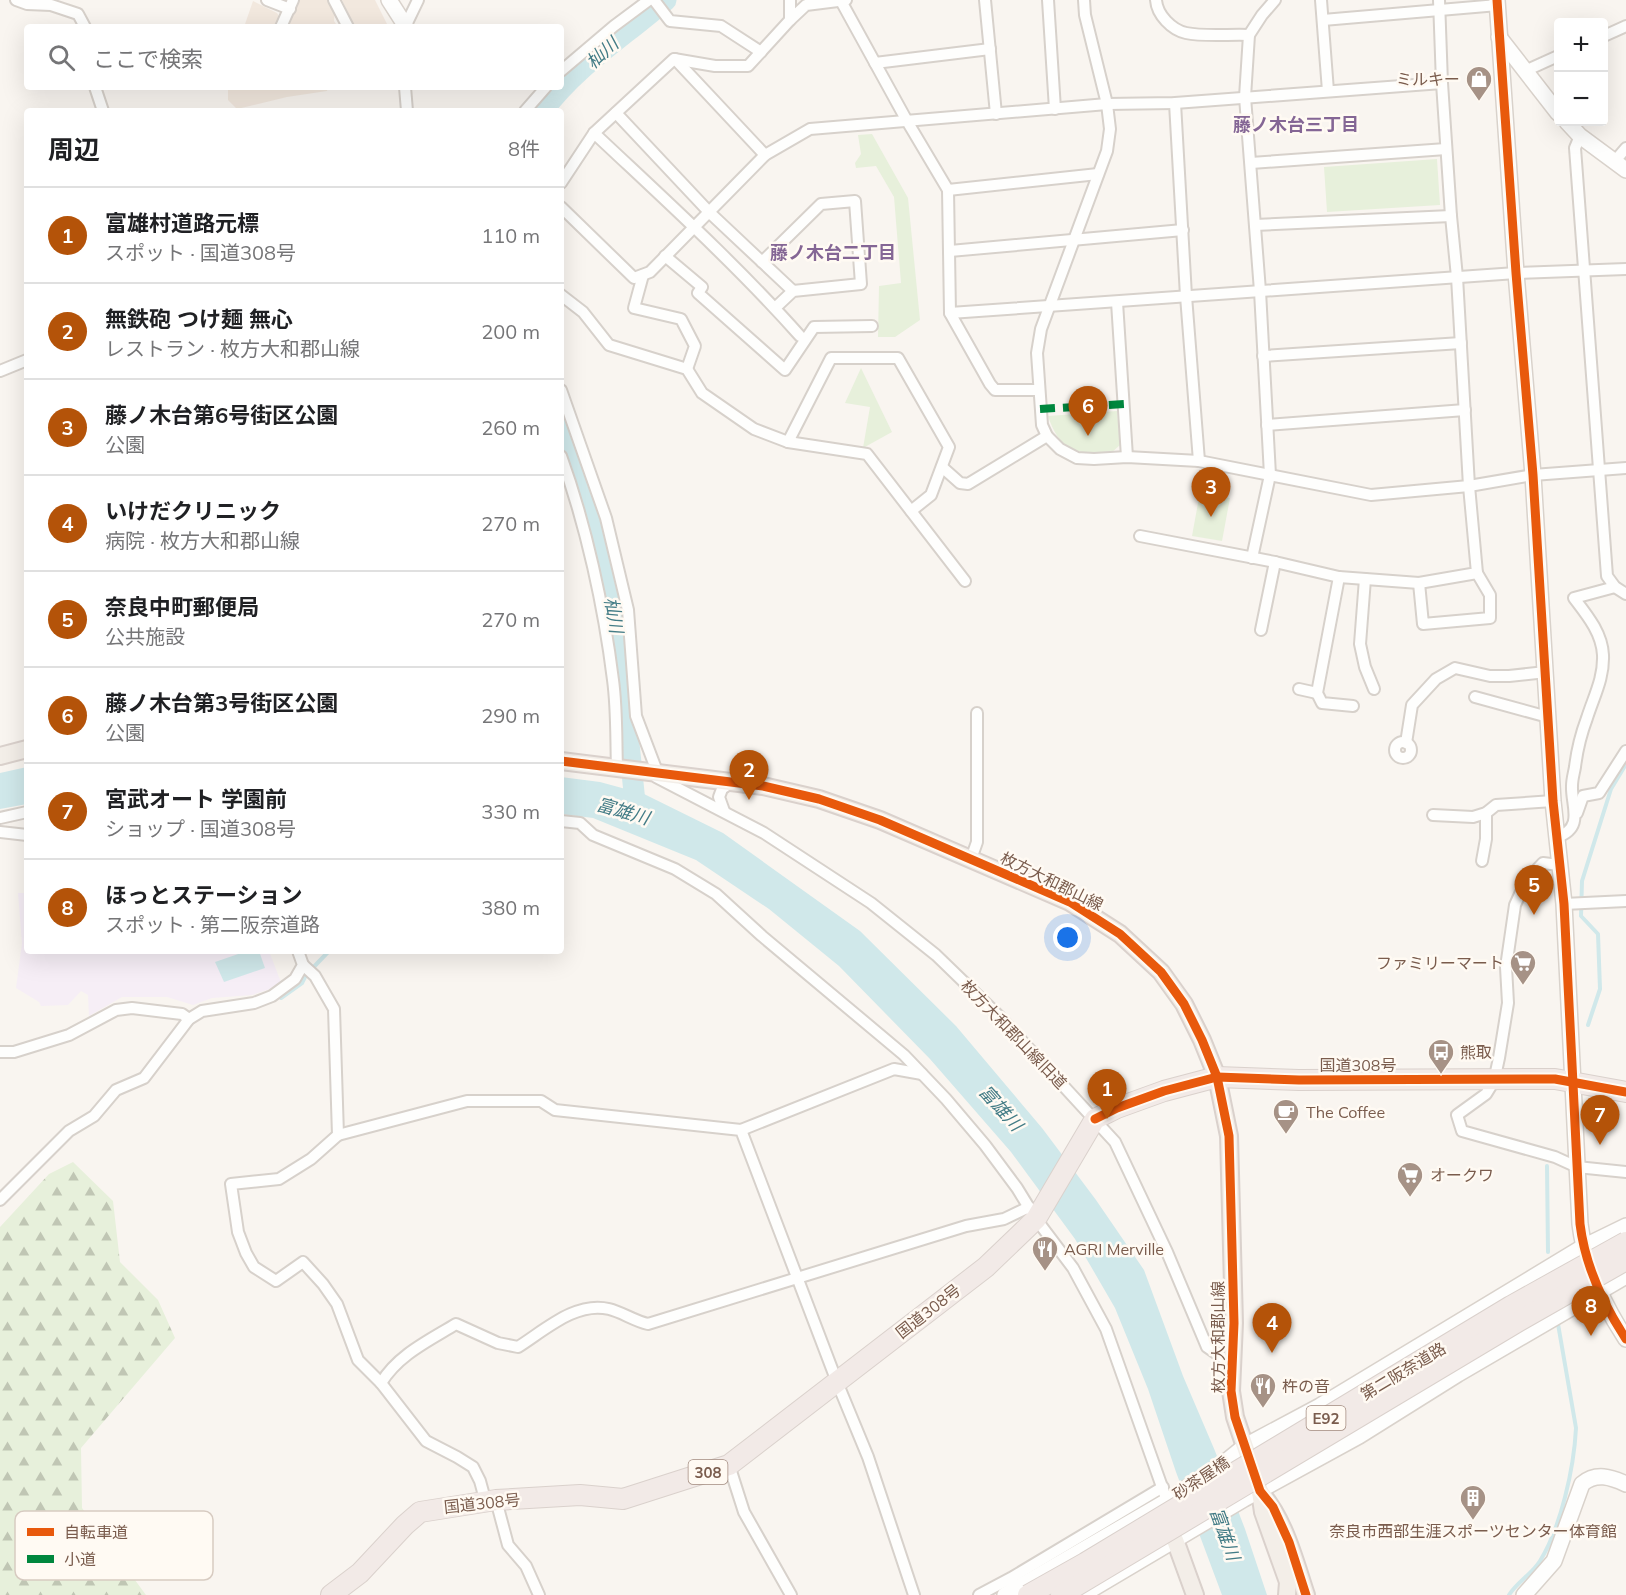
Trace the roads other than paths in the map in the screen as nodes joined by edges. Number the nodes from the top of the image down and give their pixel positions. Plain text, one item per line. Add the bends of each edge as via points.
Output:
1 (16, 0) edge
2 (267, 0) edge
3 (334, 0) edge
4 (389, 0) edge
5 (418, 0) edge
6 (649, 0) edge
7 (654, 0) edge
8 (790, 0) edge
9 (845, 0) edge
10 (985, 0) edge
11 (1048, 0) edge
12 (1084, 0) edge
13 (1156, 0) edge
14 (1275, 0) edge
15 (1321, 0) edge
16 (1497, 2) edge
17 (291, 4) edge
18 (1440, 5) edge
19 (790, 20) junction
20 (1323, 20) junction
21 (84, 24) edge
22 (282, 24) edge
23 (346, 24) edge
24 (404, 24) edge
25 (406, 24) edge
26 (1626, 26) edge
27 (1608, 34) edge
28 (1249, 35) junction
29 (1499, 37) junction
30 (990, 49) junction
31 (760, 52) junction
32 (675, 58) junction
33 (1554, 58) edge
34 (875, 63) junction
35 (564, 68) edge
36 (1525, 71) junction
37 (1442, 83) junction
38 (96, 90) edge
39 (405, 90) edge
40 (543, 90) edge
41 (1328, 91) junction
42 (1245, 97) junction
43 (1175, 103) junction
44 (1107, 104) junction
45 (102, 108) edge
46 (407, 108) edge
47 (528, 108) edge
48 (1554, 108) edge
49 (1055, 109) junction
50 (616, 113) junction
51 (996, 114) junction
52 (907, 121) junction
53 (1570, 126) edge
54 (594, 133) junction
55 (1580, 136) junction
56 (1626, 148) edge
57 (1446, 149) junction
58 (765, 155) junction
59 (1251, 163) junction
60 (1620, 166) edge
61 (1098, 174) junction
62 (564, 178) edge
63 (948, 190) junction
64 (564, 210) edge
65 (710, 213) junction
66 (1451, 216) junction
67 (1255, 225) junction
68 (695, 228) junction
69 (1183, 230) junction
70 (1074, 239) junction
71 (950, 251) junction
72 (665, 256) junction
73 (762, 262) junction
74 (1626, 268) edge
75 (1585, 272) junction
76 (1516, 273) junction
77 (642, 275) junction
78 (1457, 278) junction
79 (793, 291) junction
80 (1260, 291) junction
81 (1186, 296) junction
82 (564, 297) edge
83 (1117, 302) junction
84 (1049, 306) junction
85 (775, 308) junction
86 (950, 313) junction
87 (872, 326) dead end
88 (800, 336) dead end
89 (1461, 343) junction
90 (1263, 356) junction
91 (24, 361) edge
92 (687, 369) junction
93 (0, 371) edge
94 (1038, 390) junction
95 (564, 399) edge
96 (1465, 410) junction
97 (1267, 425) junction
98 (1047, 436) junction
99 (788, 442) junction
100 (1127, 457) junction
101 (1199, 461) junction
102 (564, 464) edge
103 (942, 466) junction
104 (1626, 468) edge
105 (1598, 470) junction
106 (1270, 475) junction
107 (1533, 475) junction
108 (1469, 486) junction
109 (911, 511) junction
110 (1140, 536) dead end
111 (1252, 558) junction
112 (1275, 562) junction
113 (1477, 573) junction
114 (1339, 577) junction
115 (1365, 579) junction
116 (965, 580) dead end
117 (1419, 583) junction
118 (1615, 587) junction
119 (1626, 594) edge
120 (1261, 630) dead end
121 (1546, 672) junction
122 (1374, 688) dead end
123 (1299, 689) dead end
124 (1317, 693) junction
125 (1475, 697) dead end
126 (1353, 706) dead end
127 (977, 713) dead end
128 (1548, 717) junction
129 (1406, 743) dead end
130 (24, 750) edge
131 (1626, 751) edge
132 (0, 756) edge
133 (564, 761) edge
134 (617, 768) junction
135 (649, 773) junction
136 (733, 782) junction
137 (1553, 801) junction
138 (724, 811) junction
139 (24, 813) edge
140 (1486, 813) junction
141 (1433, 815) dead end
142 (1576, 815) junction
143 (0, 818) edge
144 (564, 821) edge
145 (0, 832) edge
146 (24, 835) edge
147 (1557, 837) junction
148 (971, 859) junction
149 (1482, 861) dead end
150 (1559, 865) junction
151 (1626, 901) edge
152 (1564, 904) junction
153 (299, 954) edge
154 (303, 965) junction
155 (189, 1019) junction
156 (0, 1052) edge
157 (922, 1074) junction
158 (1217, 1077) junction
159 (1494, 1080) junction
160 (1574, 1082) junction
161 (1626, 1092) edge
162 (1095, 1119) junction
163 (741, 1130) junction
164 (338, 1135) junction
165 (1577, 1167) junction
166 (1626, 1172) edge
167 (0, 1200) edge
168 (1032, 1213) junction
169 (1626, 1226) edge
170 (1626, 1242) edge
171 (1583, 1247) junction
172 (1626, 1260) edge
173 (1626, 1276) edge
174 (798, 1280) junction
175 (1598, 1291) junction
176 (1626, 1339) edge
177 (1233, 1365) junction
178 (837, 1382) junction
179 (381, 1383) junction
180 (1240, 1451) junction
181 (729, 1465) junction
182 (1626, 1484) edge
183 (1260, 1491) junction
184 (1165, 1494) junction
185 (491, 1502) junction
186 (1175, 1540) junction
187 (330, 1595) edge
188 (539, 1595) edge
189 (791, 1595) edge
190 (914, 1595) edge
191 (979, 1595) edge
192 (1005, 1595) edge
193 (1028, 1595) edge
194 (1061, 1595) edge
195 (1083, 1595) edge
196 (1195, 1595) edge
197 (1287, 1595) edge
198 (1306, 1595) edge
199 (1524, 1595) edge

1 - 21 street via 51,4 78,14
2 - 17 street
3 - 23 street
4 - 24 street
5 - 25 street
6 - 35 street
7 - 31 street via 670,21 721,26
8 - 19 street
9 - 19 street via 806,5
9 - 34 street
10 - 30 street
11 - 49 street
12 - 44 street
13 - 28 street via 1168,24 1185,33
14 - 28 street
15 - 20 street
16 - 18 street
16 - 29 street
17 - 22 street
18 - 20 street
18 - 37 street
19 - 31 street
20 - 41 street
26 - 27 street
28 - 42 street
29 - 36 street
29 - 76 street
30 - 34 street
30 - 51 street
31 - 32 street via 748,66 714,66
32 - 50 street
32 - 58 street
33 - 36 street
34 - 52 street
36 - 48 street
37 - 41 street
37 - 57 street
38 - 45 street
39 - 46 street
40 - 47 street
41 - 42 street
42 - 43 street
42 - 59 street
43 - 44 street
43 - 69 street
44 - 49 street
44 - 61 street via 1110,129 1107,152
49 - 51 street
50 - 54 street
50 - 65 street
51 - 52 street
52 - 58 street via 810,129
52 - 63 street
53 - 55 street
54 - 62 street
54 - 68 street
55 - 60 street
55 - 75 street via 1575,148
56 - 60 street
57 - 59 street
57 - 66 street
58 - 65 street
59 - 67 street
61 - 63 street
61 - 70 street
63 - 71 street
64 - 77 street via 634,278
65 - 68 street
65 - 73 street
66 - 67 street
66 - 78 street
67 - 80 street
68 - 72 street
68 - 85 street
69 - 70 street
69 - 81 street
70 - 71 street
70 - 84 street
71 - 86 street
72 - 77 street
72 - 87 street via 702,287 698,293 785,370 814,327
73 - 79 street
73 - 79 street via 821,204 855,201 861,284
74 - 75 street
75 - 76 street
75 - 105 street
76 - 78 street
76 - 107 street
77 - 92 street via 634,308 681,319 695,346
78 - 80 street
78 - 89 street
79 - 85 street
80 - 81 street
80 - 90 street
81 - 83 street
81 - 101 street
82 - 92 street via 583,312 609,345
83 - 84 street
83 - 100 street
84 - 86 street
84 - 94 street via 1037,353
85 - 88 street
86 - 94 street via 995,390
89 - 90 street
89 - 96 street
90 - 97 street
91 - 93 street
92 - 99 street via 702,393 754,429
94 - 98 street
95 - 135 street via 606,518 628,610 636,716
96 - 97 street
96 - 108 street
97 - 106 street
98 - 100 street via 1077,458
98 - 103 street via 968,484 960,483
99 - 103 street via 831,358 898,358 949,447
99 - 109 street via 867,454
100 - 101 street
101 - 106 street
102 - 134 street via 594,571 614,681
103 - 109 street via 931,495
104 - 105 street
105 - 107 street
105 - 118 street via 1607,576
106 - 108 street via 1371,495
106 - 111 street
107 - 108 street
107 - 121 street
108 - 113 street
109 - 116 street
110 - 111 street
111 - 112 street
112 - 114 street
112 - 120 street
113 - 117 street
113 - 117 street via 1490,595 1490,618 1423,624
114 - 115 street
114 - 124 street
115 - 117 street
115 - 122 street via 1360,644
118 - 119 street
118 - 142 street via 1574,598 1595,626 1603,653 1601,679 1577,754 1572,787
121 - 128 street
121 - 129 street via 1490,676 1455,668 1437,679 1412,705
123 - 124 street
124 - 126 street via 1322,703
125 - 128 street
127 - 148 street via 977,842
128 - 137 street
130 - 132 main road
131 - 142 street via 1599,793 1582,796
133 - 134 main road, 枚方大和郡山線
134 - 135 main road, 枚方大和郡山線
135 - 136 main road, 枚方大和郡山線
135 - 138 street, 枚方大和郡山線旧道
136 - 138 street via 722,789 719,797
136 - 148 main road, 枚方大和郡山線 via 819,799
137 - 140 street via 1496,805
137 - 147 street
138 - 162 street, 枚方大和郡山線旧道 via 871,903 913,935 999,1016
139 - 143 street
140 - 141 street via 1473,817
140 - 149 street
142 - 147 street via 1563,835
144 - 157 street via 580,823 593,835 675,869 716,894
145 - 146 street
147 - 150 street
148 - 158 main road, 枚方大和郡山線 via 1070,902 1141,951 1184,1004
150 - 152 street
150 - 159 street via 1543,863 1526,881 1515,905 1506,967 1508,1003
151 - 152 street
152 - 160 street
153 - 154 street
154 - 155 street via 295,979 272,996 254,1003 202,1011
154 - 164 street via 315,976 334,1009
155 - 156 street via 182,1014 143,1009 116,1010 69,1035 14,1052
155 - 167 street via 144,1078 116,1090 94,1116 69,1131
157 - 163 street via 894,1069
157 - 168 street via 985,1145
158 - 159 highway, 国道308号
158 - 162 highway, 国道308号 via 1164,1091
158 - 177 main road, 枚方大和郡山線 via 1230,1136
159 - 160 highway, 国道308号
159 - 165 street via 1486,1094 1457,1115 1462,1131
160 - 161 highway, 国道308号
160 - 165 street
162 - 168 highway, 国道308号 / 308
162 - 177 street, 枚方大和郡山線旧道 via 1115,1142 1207,1347
163 - 164 street via 555,1110 541,1101 510,1100 467,1101
163 - 174 street
164 - 179 street via 311,1159 279,1179 231,1184 232,1199 238,1232 254,1267 276,1281 303,1262 337,1304 358,1360
165 - 166 street
165 - 171 street
168 - 174 street via 966,1227
168 - 178 highway, 国道308号 / 308 via 986,1267
168 - 184 street via 1073,1268 1106,1329
169 - 171 street, 砂茶屋橋
170 - 193 highway, 第二阪奈道路 / E92, bridge via 1511,1306
171 - 175 street
171 - 180 street, 砂茶屋橋
172 - 194 highway, 第二阪奈道路 / E92, bridge
173 - 175 street
174 - 178 street
174 - 179 street via 648,1324 594,1306 569,1315 518,1347 456,1324 411,1351 390,1368
175 - 176 street
175 - 183 street via 1359,1436
177 - 180 main road, 枚方大和郡山線 via 1231,1391
178 - 181 highway, 国道308号 / 308
178 - 190 street via 868,1456
179 - 185 street via 426,1441 472,1467
180 - 183 main road, 枚方大和郡山線
180 - 184 street, 砂茶屋橋
181 - 185 highway, 国道308号 / 308 via 622,1499 580,1495
181 - 189 street via 744,1512
182 - 199 street via 1604,1476 1582,1484 1554,1561
183 - 186 street
183 - 197 main road, 枚方大和郡山線 via 1263,1512 1288,1582
183 - 198 main road, 枚方大和郡山線 via 1274,1507
184 - 191 street
184 - 192 street, 砂茶屋橋
185 - 187 highway, 国道308号 / 308 via 420,1512 360,1573
185 - 188 street via 507,1545 526,1566
186 - 195 street
186 - 196 main road

